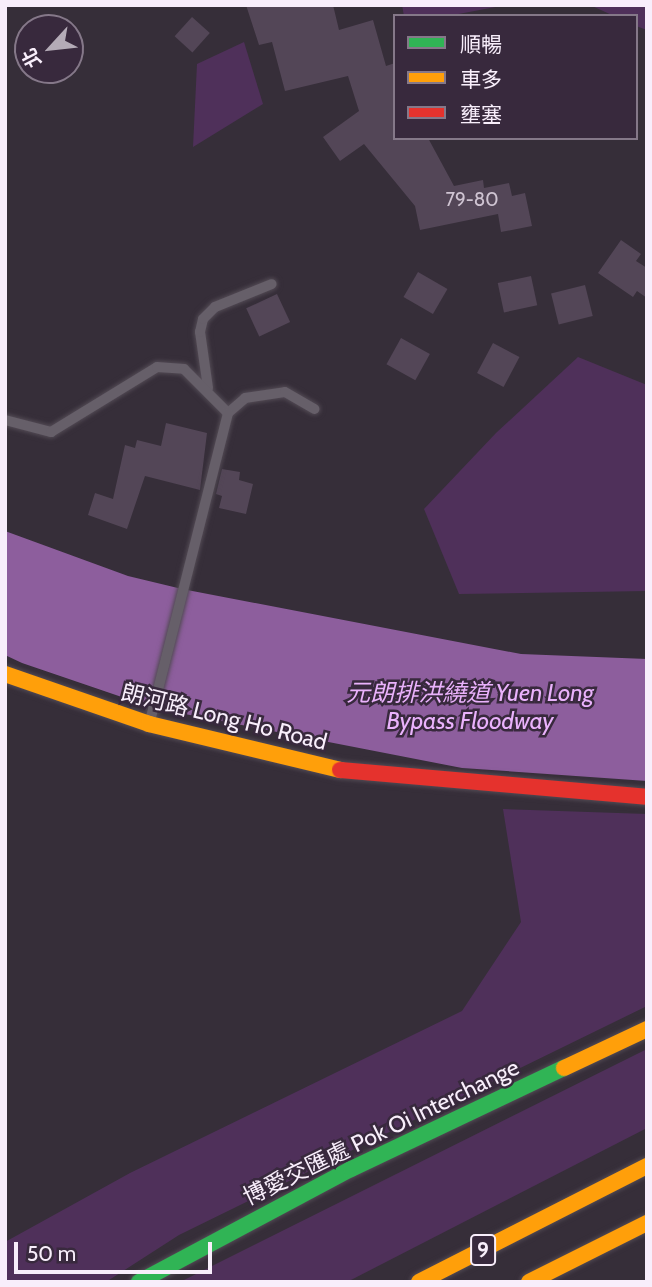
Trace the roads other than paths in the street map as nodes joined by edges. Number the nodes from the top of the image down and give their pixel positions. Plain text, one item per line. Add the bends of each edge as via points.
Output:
1 (272, 284) dead end
2 (208, 388) junction
3 (314, 409) dead end
4 (228, 413) junction
5 (5, 419) edge
6 (5, 674) edge
7 (149, 724) junction
8 (647, 797) edge
9 (647, 1029) edge
10 (647, 1166) edge
11 (647, 1223) edge
12 (139, 1282) edge
13 (419, 1282) edge
14 (528, 1282) edge

1 - 2 lane via 215,307 203,318 200,332
2 - 4 lane
2 - 5 lane via 184,369 157,367 51,432
3 - 4 lane via 285,392 245,398
4 - 7 lane
6 - 7 main road, 朗河路 Long Ho Road
7 - 8 main road, 朗河路 Long Ho Road via 346,771
9 - 12 main road, 博愛交匯處 Pok Oi Interchange via 351,1169
10 - 13 main road, 9
11 - 14 main road

